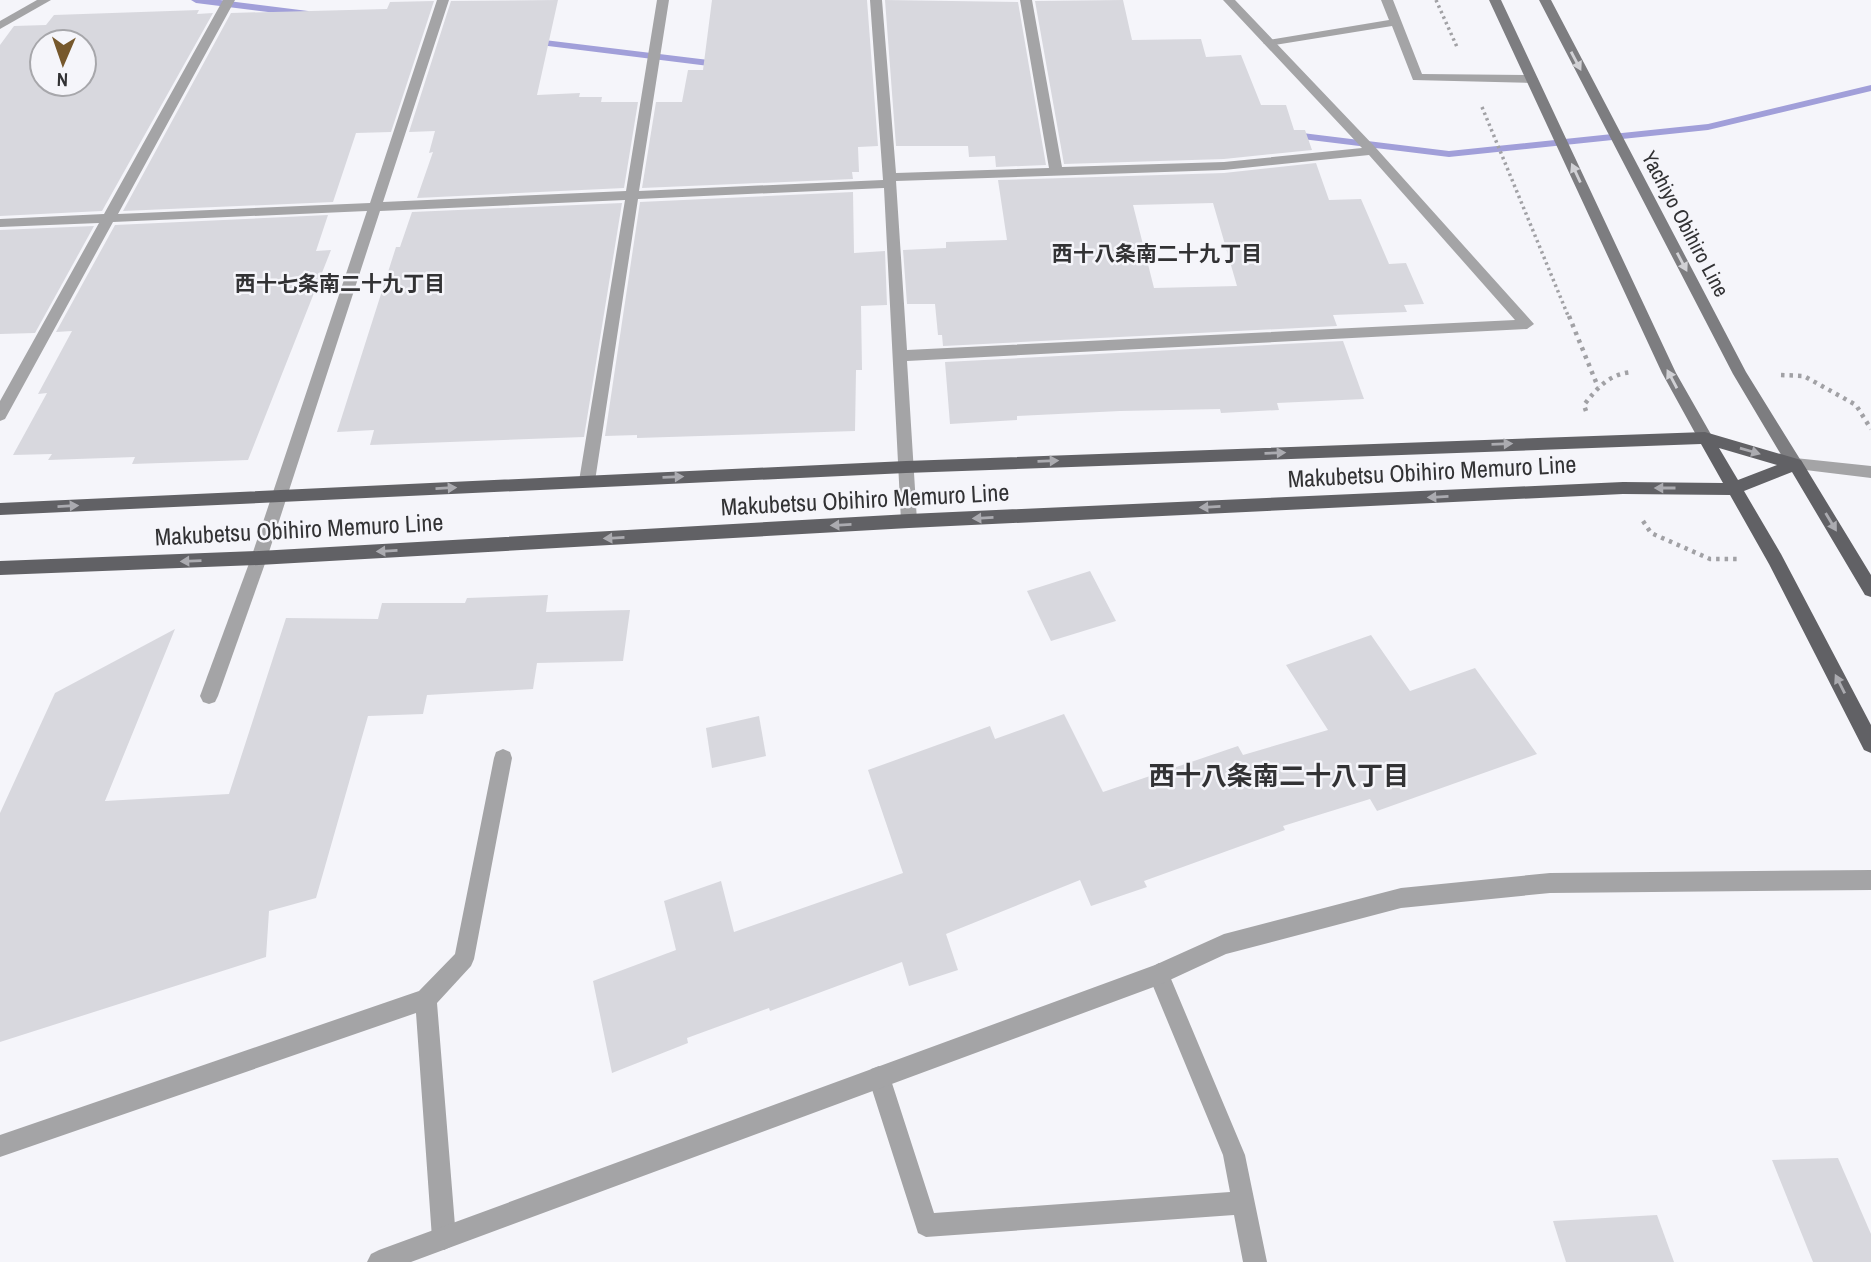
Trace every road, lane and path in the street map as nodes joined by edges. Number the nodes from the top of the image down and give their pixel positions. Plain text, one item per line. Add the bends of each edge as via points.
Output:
1 (45, 0) edge
2 (229, 0) edge
3 (443, 0) edge
4 (663, 0) edge
5 (876, 0) edge
6 (1026, 0) edge
7 (1228, 0) edge
8 (1388, 0) edge
9 (1436, 0) edge
10 (1495, 0) edge
11 (1545, 0) edge
12 (1396, 22) junction
13 (0, 26) edge
14 (1269, 43) junction
15 (1470, 78) junction
16 (1532, 79) junction
17 (1372, 151) junction
18 (1056, 170) junction
19 (890, 180) junction
20 (633, 194) junction
21 (375, 208) junction
22 (106, 220) junction
23 (0, 223) edge
24 (899, 356) junction
25 (1598, 387) dead end
26 (0, 415) edge
27 (1705, 439) junction
28 (1795, 464) junction
29 (906, 467) junction
30 (1871, 472) edge
31 (587, 481) junction
32 (1733, 489) junction
33 (280, 496) junction
34 (0, 509) edge
35 (909, 522) junction
36 (259, 558) junction
37 (0, 568) edge
38 (1871, 590) edge
39 (209, 696) dead end
40 (1871, 744) edge
41 (503, 758) dead end
42 (1871, 880) edge
43 (1159, 974) junction
44 (426, 999) junction
45 (879, 1077) junction
46 (0, 1146) edge
47 (1244, 1203) junction
48 (444, 1238) junction
49 (379, 1262) edge
50 (1255, 1262) edge

1 - 13 street
2 - 22 street
3 - 21 street
4 - 20 street
5 - 19 street
6 - 18 street
7 - 14 street
8 - 12 street
9 - 15 path
10 - 16 main road
11 -> 28 main road, Yachiyo Obihiro Line via 1740,374
12 - 14 street
12 - 15 street via 1417,77
14 - 17 street
15 - 16 street
15 - 25 path
27 -> 16 main road via 1669,373
17 - 18 street via 1224,166
17 - 24 street via 1527,324
18 - 19 street
19 - 20 street
19 - 24 street
20 - 21 street
20 - 31 street
21 - 22 street
21 - 33 street
22 - 23 street
22 - 26 street
24 - 29 street
27 -> 28 main road, Makubetsu Obihiro Memuro Line
29 -> 27 main road, Makubetsu Obihiro Memuro Line
27 - 32 main road
28 - 30 street
28 - 32 main road, Makubetsu Obihiro Memuro Line
28 -> 38 main road
31 -> 29 main road, Makubetsu Obihiro Memuro Line
29 - 35 street
33 -> 31 main road, Makubetsu Obihiro Memuro Line
32 -> 35 main road, Makubetsu Obihiro Memuro Line via 1609,489
40 -> 32 main road via 1775,559
34 -> 33 main road, Makubetsu Obihiro Memuro Line
33 - 36 street
35 -> 36 main road, Makubetsu Obihiro Memuro Line
36 -> 37 main road, Makubetsu Obihiro Memuro Line
36 - 39 street
41 - 44 street via 464,959
42 - 43 street via 1550,883 1402,898 1224,944
43 - 45 street
43 - 47 street via 1234,1155
44 - 46 street
44 - 48 street
45 - 47 street via 926,1225
45 - 48 street
47 - 50 street
48 - 49 street

